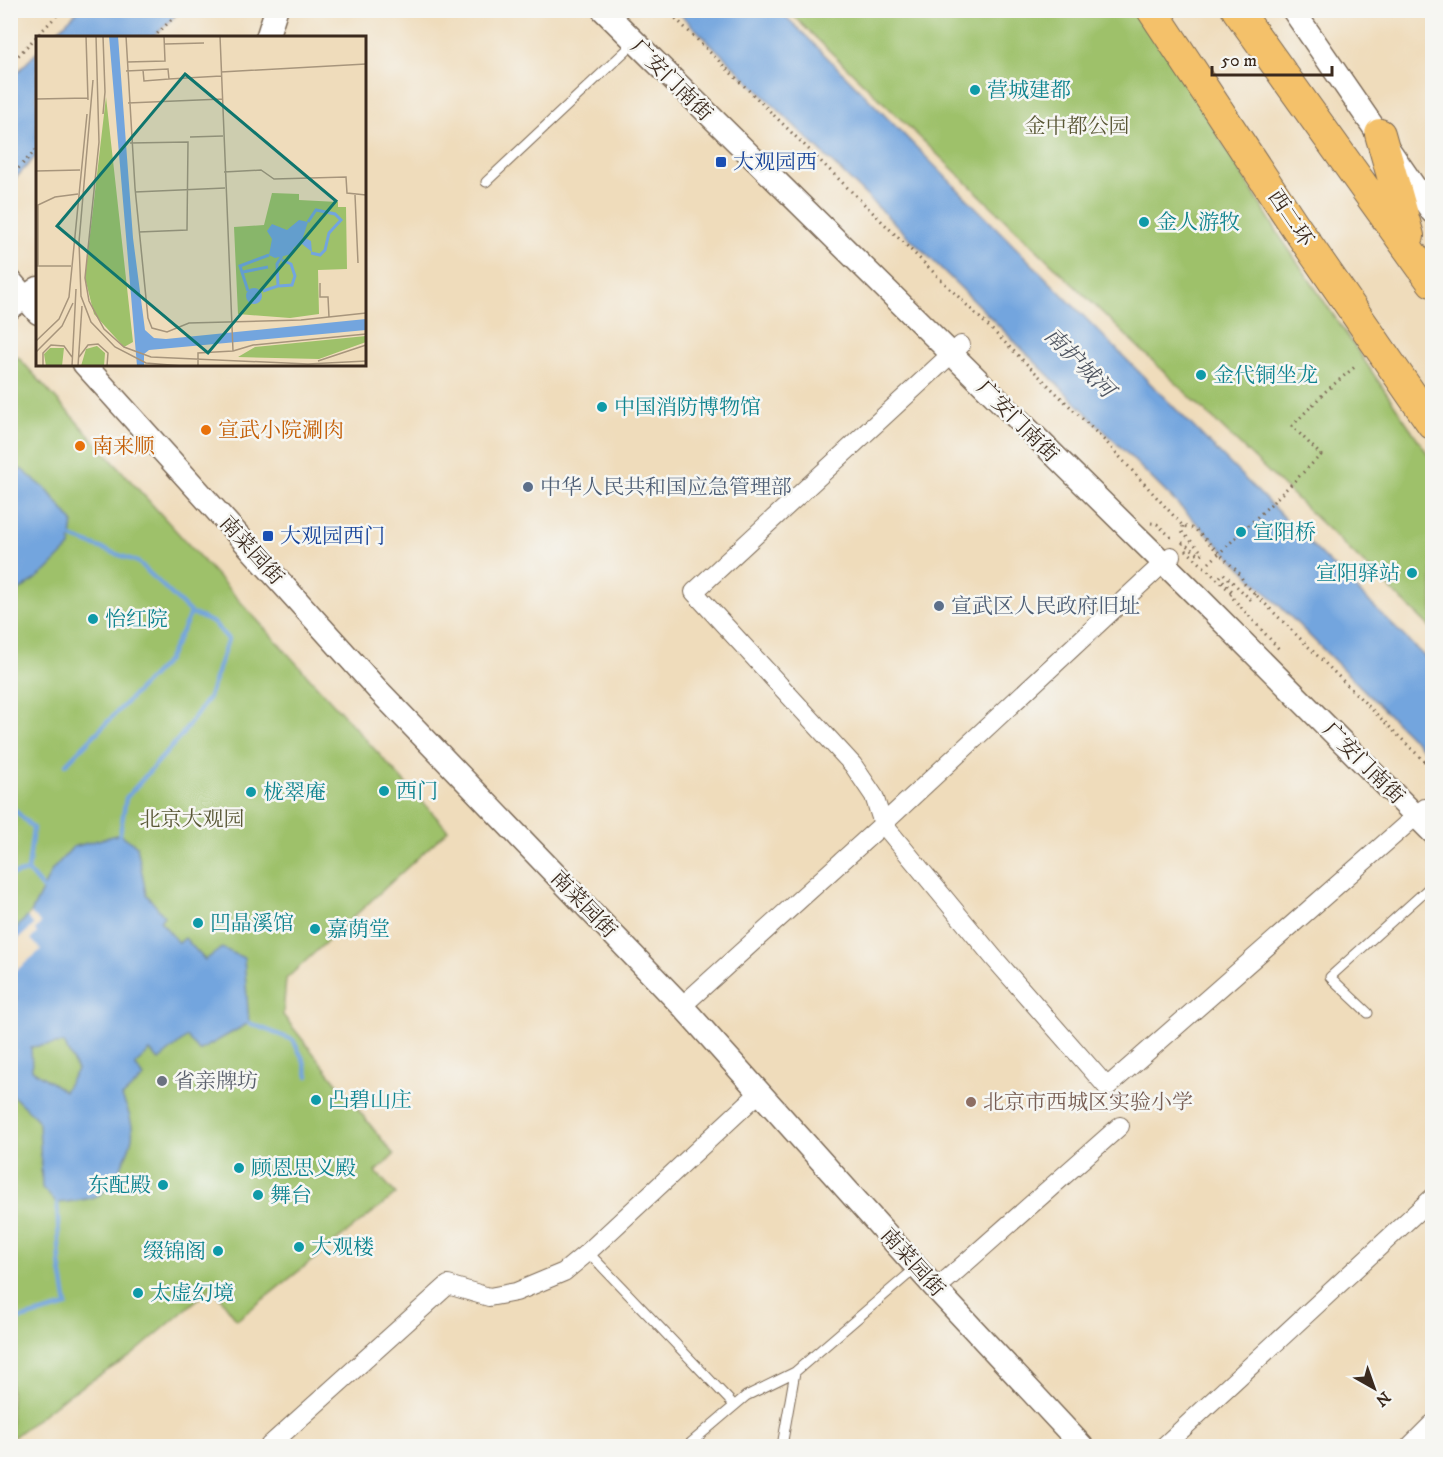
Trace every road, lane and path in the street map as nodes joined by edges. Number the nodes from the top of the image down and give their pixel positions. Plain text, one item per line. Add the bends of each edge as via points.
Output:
1 (62, 10) edge
2 (181, 10) edge
3 (276, 10) edge
4 (285, 10) edge
5 (603, 10) edge
6 (618, 10) edge
7 (667, 10) edge
8 (1152, 10) edge
9 (1293, 10) edge
10 (1240, 14) edge
11 (37, 36) edge
12 (155, 36) edge
13 (268, 36) edge
14 (277, 36) edge
15 (36, 37) edge
16 (639, 39) junction
17 (10, 64) edge
18 (1380, 134) junction
19 (36, 150) edge
20 (10, 177) edge
21 (486, 182) dead end
22 (1432, 212) edge
23 (1414, 256) junction
24 (36, 278) edge
25 (1432, 282) edge
26 (23, 296) edge
27 (956, 350) junction
28 (1357, 365) dead end
29 (86, 366) edge
30 (1432, 424) edge
31 (1150, 522) dead end
32 (1183, 526) junction
33 (1172, 555) junction
34 (1209, 562) dead end
35 (1233, 592) junction
36 (1255, 594) junction
37 (1282, 652) dead end
38 (1432, 769) edge
39 (1425, 813) edge
40 (883, 824) junction
41 (1432, 832) edge
42 (1432, 885) edge
43 (682, 1006) junction
44 (1368, 1013) dead end
45 (759, 1092) junction
46 (1120, 1126) dead end
47 (1432, 1198) edge
48 (588, 1252) junction
49 (917, 1267) junction
50 (936, 1289) junction
51 (795, 1372) junction
52 (734, 1405) junction
53 (1432, 1424) edge
54 (269, 1446) edge
55 (687, 1446) edge
56 (782, 1446) edge
57 (1082, 1446) edge
58 (1164, 1446) edge
59 (1410, 1446) edge

1 - 11 path
2 - 12 path
3 - 13 street
4 - 14 street
5 - 16 street, 广安门南街
6 - 16 street, 广安门南街
7 - 32 path via 1107,444
8 - 30 highway, 西二环
9 - 18 street
10 - 23 highway
15 - 17 path
16 - 21 lane
16 - 27 street, 广安门南街
18 - 22 street
18 - 23 highway
19 - 20 path
23 - 25 highway
24 - 26 street
27 - 33 street, 广安门南街
27 - 40 street via 694,592 853,765 874,796
28 - 34 path, bridge via 1292,426 1321,455
29 - 43 street, 南菜园街 via 378,690
31 - 33 path via 1157,524
32 - 33 path via 1182,532 1203,553 1200,555 1184,543
32 - 36 path via 1195,529
33 - 35 path via 1188,551
33 - 39 street, 广安门南街
33 - 40 street
35 - 36 path via 1220,577 1222,573 1250,599
35 - 37 path via 1230,595 1245,614
36 - 38 path
39 - 40 street via 1107,1087
39 - 41 street, 广安门南街
40 - 43 street
42 - 44 lane via 1330,977
43 - 45 street, 南菜园街
45 - 48 street
45 - 49 street, 南菜园街
46 - 50 street
47 - 58 street
48 - 52 lane
48 - 54 street via 564,1272 516,1292 489,1297 448,1285
49 - 50 street, 南菜园街
49 - 51 lane
50 - 57 street, 南菜园街
51 - 52 lane
51 - 56 lane
52 - 55 lane
53 - 59 street

